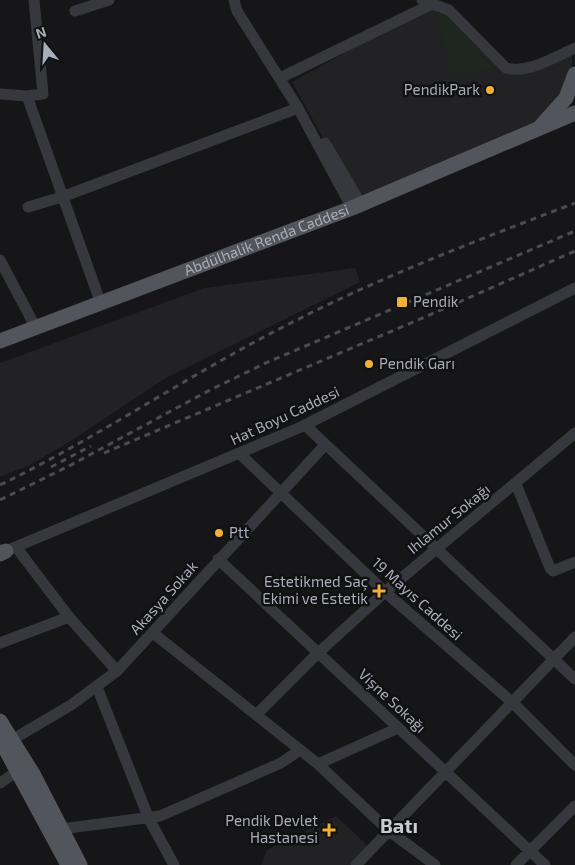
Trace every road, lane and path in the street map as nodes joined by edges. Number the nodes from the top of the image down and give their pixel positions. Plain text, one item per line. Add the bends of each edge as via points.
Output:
1 (34, 0) edge
2 (109, 0) edge
3 (422, 0) edge
4 (239, 1) edge
5 (436, 3) edge
6 (74, 11) dead end
7 (574, 50) edge
8 (284, 76) junction
9 (574, 82) edge
10 (0, 94) edge
11 (27, 96) junction
12 (298, 108) junction
13 (575, 113) edge
14 (531, 132) junction
15 (62, 197) junction
16 (356, 206) junction
17 (28, 207) dead end
18 (0, 260) edge
19 (575, 288) edge
20 (101, 304) junction
21 (36, 328) junction
22 (4, 341) edge
23 (305, 425) junction
24 (575, 433) edge
25 (325, 445) junction
26 (240, 454) junction
27 (516, 484) junction
28 (280, 494) junction
29 (438, 547) junction
30 (6, 551) edge
31 (218, 559) junction
32 (575, 562) edge
33 (385, 592) junction
34 (69, 618) junction
35 (153, 633) junction
36 (575, 637) edge
37 (0, 643) edge
38 (318, 653) junction
39 (553, 659) junction
40 (117, 671) junction
41 (575, 679) edge
42 (97, 687) junction
43 (513, 703) junction
44 (257, 714) junction
45 (0, 721) edge
46 (398, 728) junction
47 (5, 741) edge
48 (300, 750) junction
49 (318, 764) junction
50 (575, 766) edge
51 (18, 771) junction
52 (445, 771) junction
53 (0, 783) edge
54 (575, 806) edge
55 (149, 819) junction
56 (61, 829) junction
57 (388, 830) junction
58 (530, 850) junction
59 (68, 865) edge
60 (80, 865) edge
61 (174, 865) edge
62 (356, 865) edge
63 (435, 865) edge
64 (516, 865) edge
65 (545, 865) edge

1 - 11 street via 43,94
2 - 6 street
3 - 5 street
4 - 8 street
4 - 12 street via 237,11
5 - 7 street via 449,10 506,68 530,67
5 - 8 street
8 - 16 street
9 - 14 main road, Abdülhalik Renda Caddesi via 566,98
10 - 11 street
11 - 15 street
12 - 15 street
12 - 16 street
13 - 14 main road, Abdülhalik Renda Caddesi
14 - 16 main road, Abdülhalik Renda Caddesi
15 - 17 street
15 - 20 street
16 - 20 main road, Abdülhalik Renda Caddesi
18 - 21 street
19 - 23 street, Hat Boyu Caddesi
20 - 21 main road, Abdülhalik Renda Caddesi
21 - 22 main road, Abdülhalik Renda Caddesi
23 - 25 street
23 - 26 street, Hat Boyu Caddesi
24 - 27 street, Ihlamur Sokağı
25 - 28 street, Akasya Sokak
25 - 29 street
26 - 28 street, 19 Mayıs Caddesi
26 - 30 street, Hat Boyu Caddesi
27 - 29 street, Ihlamur Sokağı
27 - 32 street via 550,568 553,571
28 - 31 street, Akasya Sokak
28 - 33 street, 19 Mayıs Caddesi
29 - 33 street, Ihlamur Sokağı
29 - 39 street
30 - 34 street
31 - 35 street, Akasya Sokak
31 - 38 street, Vişne Sokağı
33 - 38 street, Ihlamur Sokağı
33 - 43 street, 19 Mayıs Caddesi
34 - 37 street
34 - 40 street
35 - 40 street, Akasya Sokak
35 - 44 street
36 - 39 street
38 - 44 street, Ihlamur Sokağı
38 - 46 street, Vişne Sokağı
39 - 41 street
39 - 43 street
40 - 42 street, Akasya Sokak
42 - 47 street, Akasya Sokak
42 - 55 street
43 - 50 street, 19 Mayıs Caddesi
43 - 52 street
44 - 48 street
45 - 47 main road
46 - 49 street
46 - 52 street, Vişne Sokağı
47 - 51 main road
47 - 56 main road via 33,774
48 - 49 street
48 - 55 street via 281,763 183,808
49 - 57 street
51 - 53 street
51 - 59 main road
52 - 57 street
52 - 58 street, Vişne Sokağı
54 - 58 street
55 - 56 street
55 - 61 street
56 - 60 main road
57 - 62 street
57 - 63 street
58 - 64 street
58 - 65 street, Vişne Sokağı

